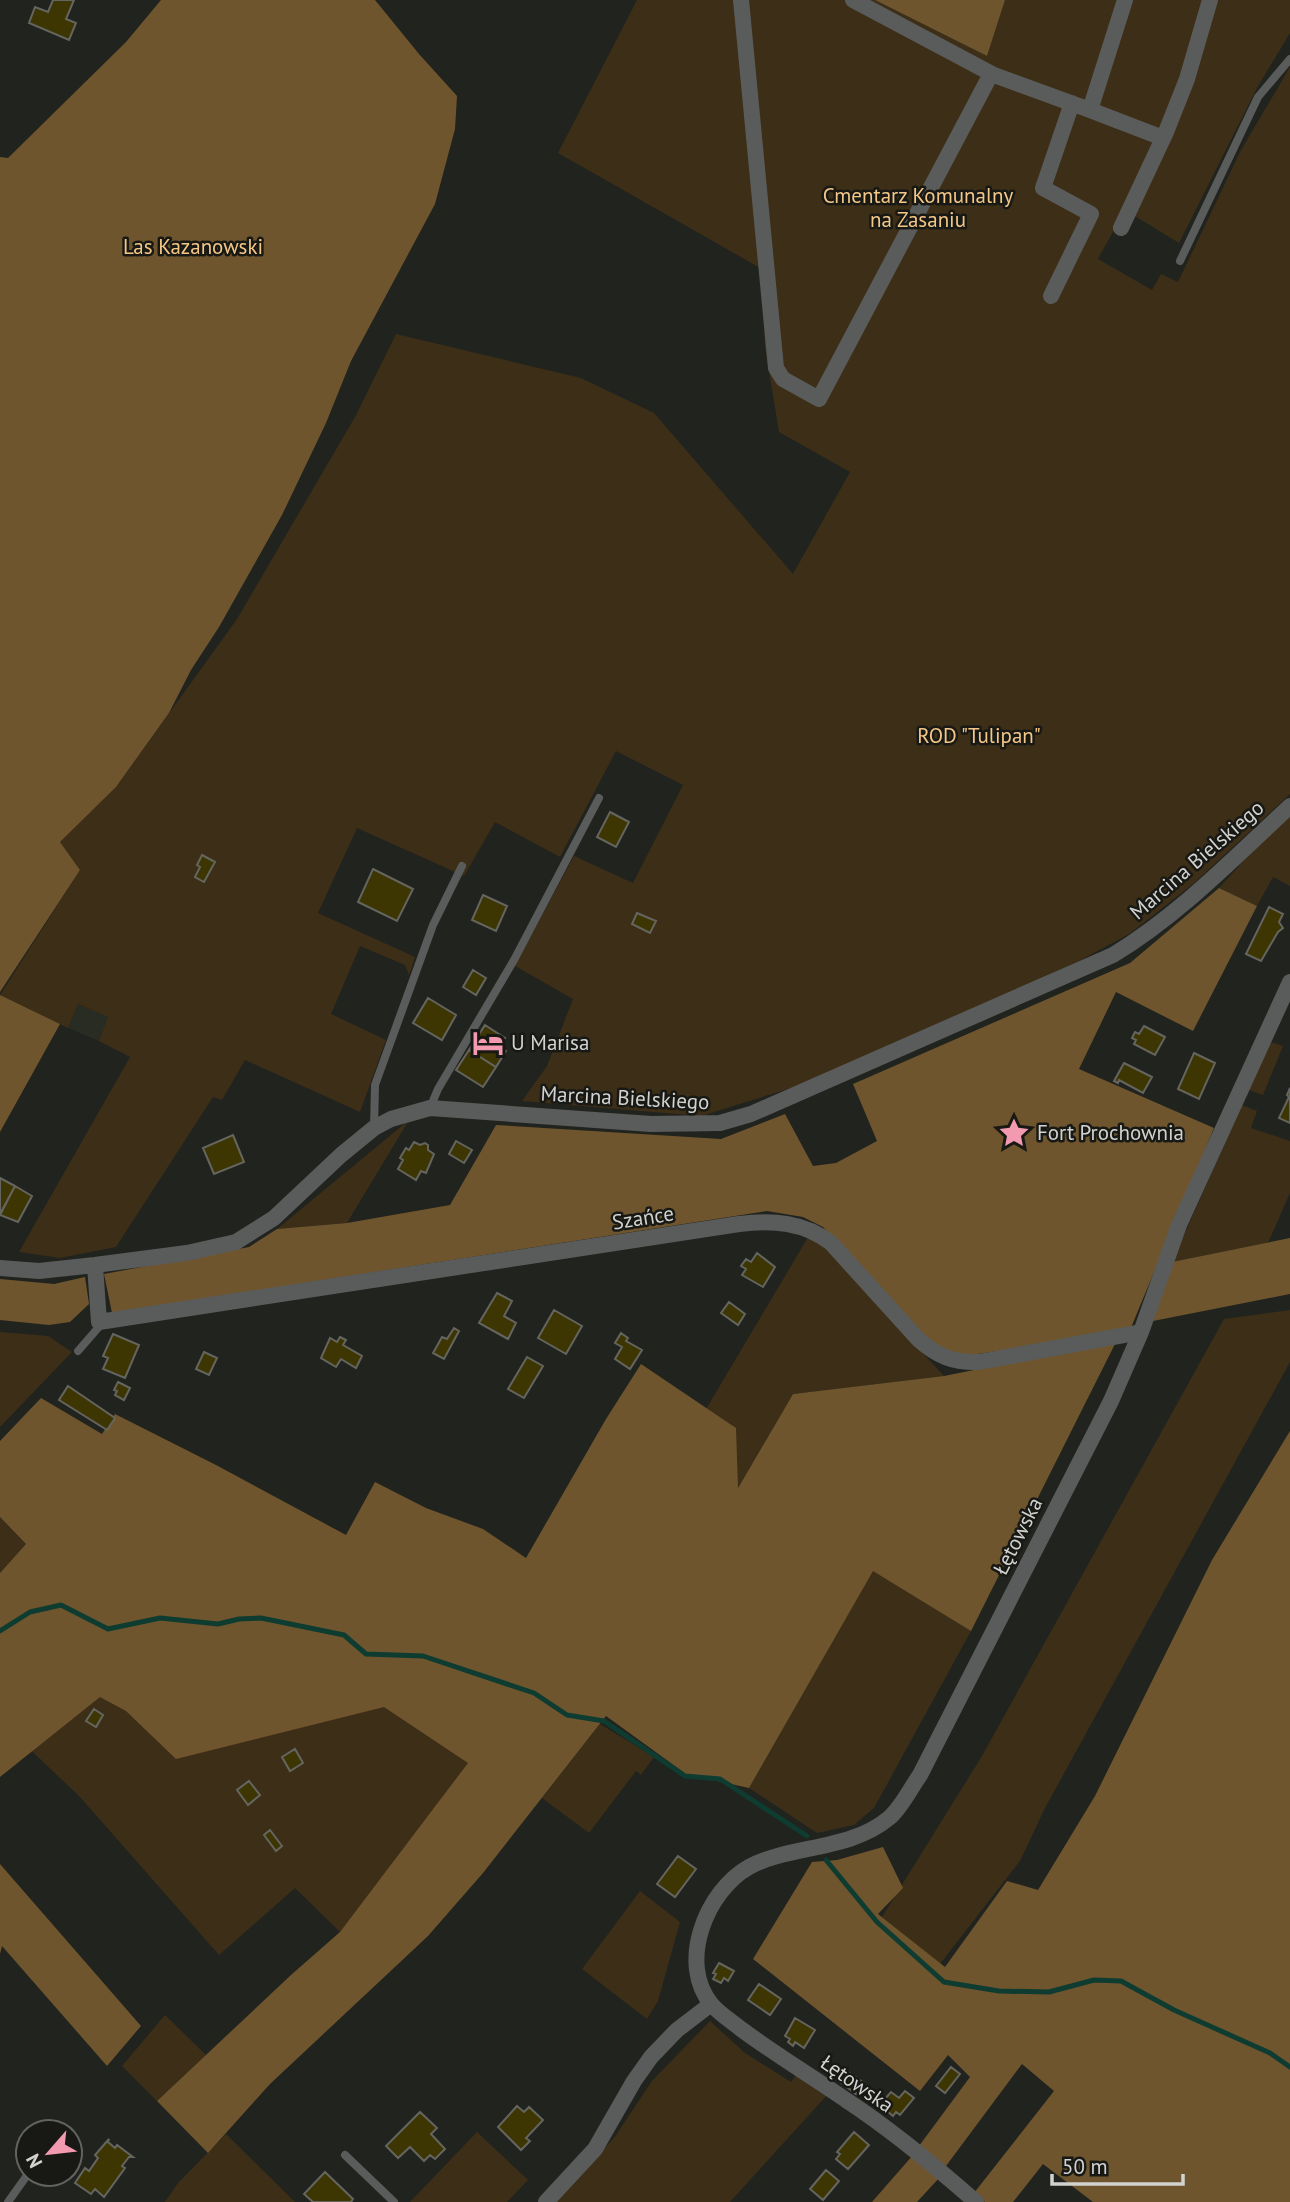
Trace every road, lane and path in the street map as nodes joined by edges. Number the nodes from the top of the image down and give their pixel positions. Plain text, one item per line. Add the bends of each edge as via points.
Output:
1 (741, 0) edge
2 (853, 0) edge
3 (1125, 0) edge
4 (1210, 0) edge
5 (1290, 59) edge
6 (991, 74) junction
7 (1072, 103) junction
8 (1090, 110) junction
9 (1163, 138) junction
10 (1121, 228) dead end
11 (1180, 261) dead end
12 (1051, 296) dead end
13 (599, 797) dead end
14 (1290, 806) edge
15 (462, 866) dead end
16 (1290, 982) edge
17 (430, 1108) junction
18 (374, 1128) junction
19 (95, 1265) junction
20 (0, 1268) edge
21 (99, 1322) junction
22 (1141, 1332) junction
23 (78, 1351) dead end
24 (711, 2004) junction
25 (345, 2155) dead end
26 (394, 2202) edge
27 (546, 2202) edge
28 (976, 2202) edge

1 - 6 street via 776,368 783,379 819,399
2 - 6 street
3 - 8 street
4 - 9 street via 1187,79
5 - 11 lane via 1258,97
6 - 7 street
7 - 8 street
7 - 12 street via 1043,188 1091,214
8 - 9 street
9 - 10 street
13 - 17 lane
14 - 17 street, Marcina Bielskiego via 1187,901 1113,955 751,1114 720,1123 651,1124
15 - 18 lane via 433,925 375,1085
16 - 22 street, Łętowska via 1179,1225
17 - 18 street, Marcina Bielskiego
18 - 19 street, Marcina Bielskiego via 274,1218 236,1242
19 - 20 street, Marcina Bielskiego via 38,1271
19 - 21 street
21 - 22 street, Szańce via 754,1222 787,1223 818,1233 918,1339 946,1359 979,1362
21 - 23 lane via 99,1328
22 - 24 street, Łętowska via 1111,1401 920,1775 889,1818 859,1836 766,1860 725,1887 697,1945 698,1976
24 - 27 street via 651,2057 595,2150
24 - 28 street, Łętowska via 764,2046 859,2109
25 - 26 lane

